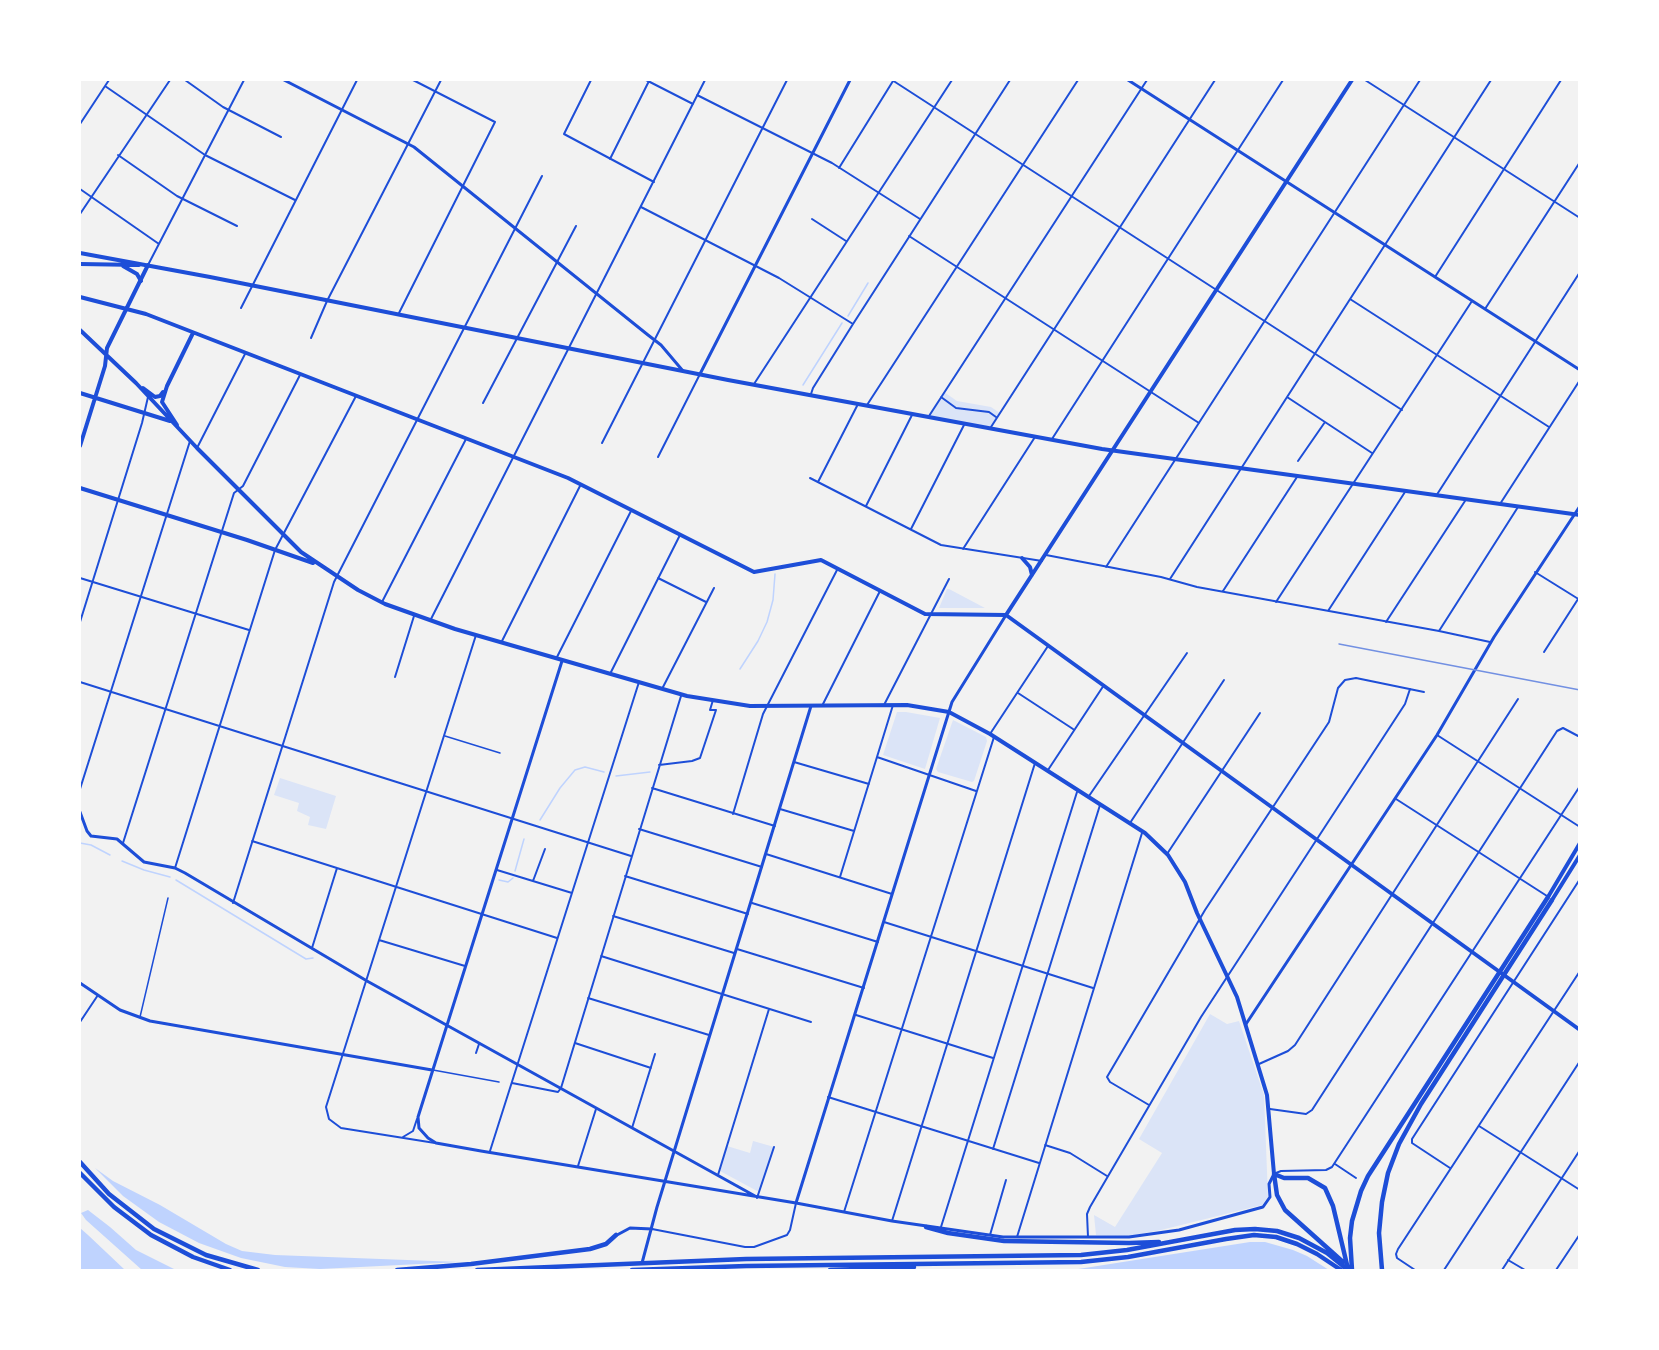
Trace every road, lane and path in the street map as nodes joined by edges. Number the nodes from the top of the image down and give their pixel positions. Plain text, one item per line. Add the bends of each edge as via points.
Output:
1 (109, 80) edge
2 (170, 80) edge
3 (185, 80) edge
4 (244, 80) edge
5 (284, 80) edge
6 (357, 80) edge
7 (413, 80) edge
8 (441, 80) edge
9 (591, 80) edge
10 (648, 80) edge
11 (705, 80) edge
12 (788, 80) edge
13 (850, 80) edge
14 (893, 80) edge
15 (952, 80) edge
16 (1010, 80) edge
17 (1078, 80) edge
18 (1128, 80) edge
19 (1147, 80) edge
20 (1215, 80) edge
21 (1283, 80) edge
22 (1352, 80) edge
23 (1365, 80) edge
24 (1420, 80) edge
25 (1491, 80) edge
26 (1561, 80) edge
27 (105, 86) junction
28 (1142, 88) junction
29 (435, 91) junction
30 (698, 95) junction
31 (693, 104) junction
32 (1404, 104) junction
33 (934, 107) junction
34 (341, 109) junction
35 (228, 110) junction
36 (146, 114) junction
37 (1190, 119) junction
38 (80, 124) edge
39 (763, 128) junction
40 (975, 134) junction
41 (282, 137) dead end
42 (1454, 137) junction
43 (408, 143) junction
44 (1238, 150) junction
45 (813, 154) junction
46 (118, 155) junction
47 (205, 155) junction
48 (610, 159) junction
49 (1580, 162) edge
50 (1023, 165) junction
51 (839, 168) junction
52 (1505, 170) junction
53 (542, 176) dead end
54 (1286, 181) junction
55 (654, 182) junction
56 (462, 186) junction
57 (80, 189) edge
58 (878, 192) junction
59 (90, 196) junction
60 (1072, 196) junction
61 (183, 199) junction
62 (295, 201) junction
63 (1554, 202) junction
64 (641, 207) junction
65 (1335, 212) junction
66 (80, 214) edge
67 (1580, 218) edge
68 (812, 219) dead end
69 (920, 219) junction
70 (237, 226) dead end
71 (576, 226) dead end
72 (1119, 227) junction
73 (514, 228) junction
74 (909, 236) junction
75 (706, 240) junction
76 (846, 242) junction
77 (159, 244) junction
78 (1386, 245) junction
79 (80, 253) edge
80 (1168, 259) junction
81 (556, 261) junction
82 (80, 264) edge
83 (120, 264) junction
84 (148, 266) junction
85 (756, 266) junction
86 (957, 266) junction
87 (1580, 272) edge
88 (1435, 277) junction
89 (141, 281) junction
90 (252, 286) junction
91 (1216, 291) junction
92 (597, 294) junction
93 (80, 297) edge
94 (1006, 297) junction
95 (810, 298) junction
96 (1350, 299) junction
97 (327, 301) junction
98 (1472, 301) junction
99 (128, 308) junction
100 (241, 308) dead end
101 (1485, 309) junction
102 (398, 315) junction
103 (1264, 322) junction
104 (853, 324) junction
105 (463, 328) junction
106 (1054, 329) junction
107 (80, 330) edge
108 (193, 333) junction
109 (311, 338) dead end
110 (516, 339) junction
111 (655, 340) junction
112 (1535, 342) junction
113 (568, 349) junction
114 (246, 352) junction
115 (1315, 354) junction
116 (106, 355) junction
117 (1437, 355) junction
118 (1103, 360) junction
119 (643, 363) junction
120 (1580, 370) edge
121 (683, 371) junction
122 (301, 374) junction
123 (700, 374) junction
124 (130, 377) junction
125 (1580, 380) edge
126 (754, 384) junction
127 (167, 386) junction
128 (1151, 392) junction
129 (80, 393) edge
130 (811, 394) junction
131 (356, 396) junction
132 (1500, 396) junction
133 (148, 397) junction
134 (941, 397) junction
135 (1287, 397) junction
136 (95, 398) junction
137 (483, 403) dead end
138 (858, 404) junction
139 (867, 405) junction
140 (1402, 410) junction
141 (144, 413) junction
142 (913, 414) junction
143 (929, 416) junction
144 (997, 417) junction
145 (417, 420) junction
146 (171, 421) junction
147 (1325, 422) junction
148 (965, 423) junction
149 (1199, 423) junction
150 (177, 426) junction
151 (1549, 427) junction
152 (991, 428) junction
153 (1035, 436) junction
154 (466, 438) junction
155 (1052, 439) junction
156 (190, 441) junction
157 (602, 444) dead end
158 (80, 446) edge
159 (197, 448) junction
160 (1112, 451) junction
161 (1373, 454) junction
162 (658, 457) dead end
163 (514, 458) junction
164 (1175, 460) junction
165 (1298, 461) dead end
166 (1241, 469) junction
167 (1297, 477) junction
168 (810, 478) dead end
169 (818, 482) junction
170 (581, 484) junction
171 (1352, 484) junction
172 (80, 488) edge
173 (238, 490) junction
174 (1406, 492) junction
175 (1436, 496) junction
176 (118, 500) junction
177 (1465, 500) junction
178 (1500, 504) junction
179 (866, 506) junction
180 (1580, 506) edge
181 (1518, 507) junction
182 (631, 510) junction
183 (167, 515) junction
184 (1577, 515) edge
185 (911, 529) junction
186 (221, 532) junction
187 (284, 535) junction
188 (680, 535) junction
189 (963, 549) junction
190 (275, 550) junction
191 (1046, 555) junction
192 (1022, 558) junction
193 (1042, 561) junction
194 (318, 565) junction
195 (1106, 567) junction
196 (838, 568) junction
197 (1535, 572) junction
198 (1032, 576) junction
199 (337, 577) junction
200 (80, 578) edge
201 (658, 578) junction
202 (949, 579) dead end
203 (1170, 579) junction
204 (92, 582) junction
205 (714, 588) dead end
206 (880, 591) junction
207 (1223, 591) junction
208 (141, 597) junction
209 (1579, 599) edge
210 (382, 602) junction
211 (707, 602) junction
212 (1276, 602) junction
213 (1328, 611) junction
214 (195, 614) junction
215 (931, 614) junction
216 (1006, 615) junction
217 (414, 616) junction
218 (430, 621) junction
219 (80, 622) edge
220 (1386, 622) junction
221 (250, 631) junction
222 (1438, 631) junction
223 (476, 635) junction
224 (1490, 642) junction
225 (501, 643) junction
226 (1049, 645) junction
227 (1544, 652) dead end
228 (1186, 653) dead end
229 (556, 659) junction
230 (562, 661) junction
231 (610, 674) junction
232 (395, 677) dead end
233 (1224, 681) dead end
234 (80, 682) edge
235 (639, 682) junction
236 (1104, 685) junction
237 (662, 689) junction
238 (1410, 689) junction
239 (110, 691) junction
240 (1424, 692) dead end
241 (1018, 693) junction
242 (681, 694) junction
243 (1518, 699) dead end
244 (712, 700) junction
245 (885, 705) junction
246 (893, 705) junction
247 (811, 706) junction
248 (822, 706) junction
249 (766, 707) junction
250 (165, 709) junction
251 (949, 712) junction
252 (1260, 713) dead end
253 (1146, 715) junction
254 (220, 726) junction
255 (1074, 730) junction
256 (444, 735) junction
257 (992, 735) junction
258 (1437, 735) junction
259 (1580, 737) edge
260 (1183, 742) junction
261 (283, 746) junction
262 (500, 753) dead end
263 (877, 757) junction
264 (794, 762) junction
265 (1478, 762) junction
266 (1035, 763) junction
267 (659, 765) junction
268 (1048, 770) junction
269 (1223, 771) junction
270 (929, 774) junction
271 (869, 784) junction
272 (1580, 786) edge
273 (652, 788) junction
274 (80, 789) edge
275 (1078, 789) junction
276 (1520, 789) junction
277 (976, 790) junction
278 (426, 792) junction
279 (1089, 796) junction
280 (1396, 799) junction
281 (1101, 803) junction
282 (1273, 807) junction
283 (780, 808) junction
284 (80, 812) edge
285 (732, 814) junction
286 (1561, 815) junction
287 (512, 818) junction
288 (1130, 823) junction
289 (1438, 825) junction
290 (775, 826) junction
291 (1580, 827) edge
292 (639, 829) junction
293 (854, 831) junction
294 (1143, 831) junction
295 (1316, 839) junction
296 (252, 841) junction
297 (588, 842) junction
298 (123, 843) junction
299 (1580, 843) edge
300 (545, 849) dead end
301 (1479, 851) junction
302 (766, 854) junction
303 (1167, 854) junction
304 (1580, 855) edge
305 (631, 856) junction
306 (1352, 865) junction
307 (762, 867) junction
308 (175, 868) junction
309 (337, 868) junction
310 (496, 870) junction
311 (625, 876) junction
312 (840, 877) junction
313 (1520, 879) junction
314 (1580, 879) edge
315 (534, 881) junction
316 (396, 887) junction
317 (572, 893) junction
318 (893, 894) junction
319 (1392, 894) junction
320 (168, 898) dead end
321 (1550, 898) junction
322 (233, 903) junction
323 (751, 903) junction
324 (748, 914) junction
325 (482, 915) junction
326 (613, 916) junction
327 (1200, 919) junction
328 (884, 922) junction
329 (1432, 923) junction
330 (930, 937) junction
331 (557, 938) junction
332 (380, 940) junction
333 (878, 942) junction
334 (312, 949) junction
335 (737, 949) junction
336 (976, 951) junction
337 (1472, 952) junction
338 (736, 954) junction
339 (601, 956) junction
340 (1023, 965) junction
341 (465, 966) junction
342 (1580, 970) edge
343 (1047, 973) junction
344 (1227, 975) junction
345 (367, 981) junction
346 (1512, 981) junction
347 (80, 982) edge
348 (1494, 985) junction
349 (864, 988) junction
350 (1094, 988) junction
351 (723, 994) junction
352 (98, 995) junction
353 (588, 998) junction
354 (769, 1009) junction
355 (1553, 1011) junction
356 (856, 1015) junction
357 (140, 1018) junction
358 (80, 1022) edge
359 (811, 1022) dead end
360 (1245, 1025) junction
361 (446, 1026) junction
362 (902, 1029) junction
363 (1580, 1030) edge
364 (710, 1036) junction
365 (574, 1043) junction
366 (479, 1044) junction
367 (948, 1044) junction
368 (476, 1053) dead end
369 (343, 1054) junction
370 (655, 1054) dead end
371 (994, 1058) junction
372 (1580, 1061) edge
373 (1257, 1064) junction
374 (518, 1065) junction
375 (651, 1068) junction
376 (432, 1070) junction
377 (500, 1082) dead end
378 (512, 1083) junction
379 (561, 1088) junction
380 (828, 1097) junction
381 (1149, 1106) junction
382 (597, 1108) junction
383 (1270, 1109) junction
384 (875, 1112) junction
385 (418, 1117) junction
386 (1479, 1126) junction
387 (922, 1127) junction
388 (632, 1128) junction
389 (400, 1137) junction
390 (968, 1141) junction
391 (436, 1143) junction
392 (1044, 1145) junction
393 (774, 1147) dead end
394 (993, 1149) junction
395 (1580, 1150) edge
396 (675, 1151) junction
397 (490, 1152) junction
398 (1520, 1152) junction
399 (80, 1162) edge
400 (1039, 1163) junction
401 (1335, 1164) junction
402 (578, 1166) junction
403 (1451, 1169) junction
404 (80, 1173) edge
405 (1274, 1174) junction
406 (718, 1175) junction
407 (1107, 1176) junction
408 (1356, 1178) dead end
409 (1561, 1179) junction
410 (1006, 1180) dead end
411 (665, 1182) junction
412 (1580, 1190) edge
413 (757, 1198) junction
414 (796, 1203) junction
415 (843, 1213) junction
416 (892, 1221) junction
417 (926, 1227) junction
418 (941, 1227) junction
419 (652, 1229) junction
420 (1224, 1232) junction
421 (1580, 1234) edge
422 (616, 1235) joint
423 (990, 1235) junction
424 (1017, 1237) junction
425 (1088, 1238) junction
426 (1509, 1260) junction
427 (946, 1264) junction
428 (230, 1270) edge
429 (258, 1270) edge
430 (397, 1270) edge
431 (477, 1270) edge
432 (632, 1270) edge
433 (640, 1270) edge
434 (650, 1270) edge
435 (830, 1270) edge
436 (1341, 1270) edge
437 (1350, 1270) edge
438 (1382, 1270) edge
439 (1415, 1270) edge
440 (1444, 1270) edge
441 (1502, 1270) edge
442 (1525, 1270) edge
443 (1556, 1270) edge

1 - 27 street
2 - 36 street
3 - 35 street
4 - 35 street
5 - 34 street
6 - 34 street
7 - 29 street
8 - 29 street
9 - 48 street via 564,134
10 - 31 street
10 - 48 street
11 - 30 street
12 - 39 street
13 - 45 street
14 - 33 street
14 - 51 street
15 - 33 street
16 - 40 street
17 - 50 street
18 - 28 street
19 - 28 street
20 - 37 street
21 - 44 street
22 - 54 main road
23 - 32 street
24 - 32 street
25 - 42 street
26 - 52 street
27 - 36 street
27 - 38 street
28 - 37 street
28 - 60 street
29 - 43 street
29 - 56 street via 495,122
30 - 31 street
30 - 39 street
31 - 55 street
32 - 42 street
32 - 65 street
33 - 40 street
33 - 58 street
34 - 43 street
34 - 62 street
35 - 41 street
35 - 47 street
36 - 46 street
36 - 47 street
37 - 44 street
37 - 72 street
39 - 45 street
39 - 75 street
40 - 50 street
40 - 69 street
42 - 52 street
42 - 78 street
43 - 56 street
43 - 97 street
44 - 54 street
44 - 80 street
45 - 51 street
45 - 85 street
46 - 59 street
46 - 61 street
47 - 61 street
47 - 62 street
48 - 55 street
49 - 63 street
50 - 60 street
50 - 86 street
51 - 58 street
52 - 63 street
52 - 88 street
53 - 73 street
54 - 65 street
54 - 91 main road
55 - 64 street
56 - 73 street
56 - 102 street
57 - 59 street
58 - 69 street
58 - 76 street
59 - 66 street
59 - 77 street
60 - 72 street
60 - 94 street
61 - 70 street
61 - 77 street
62 - 90 street
63 - 67 street
63 - 101 street
64 - 75 street
64 - 92 street
65 - 78 street
65 - 103 street
68 - 76 street
69 - 74 street
71 - 81 street
72 - 80 street
72 - 106 street
73 - 81 street
73 - 105 street
74 - 86 street
74 - 104 street
75 - 85 street
75 - 111 street
76 - 95 street
77 - 84 street
78 - 88 street
78 - 96 street
79 - 84 main road
80 - 91 street
80 - 118 street
81 - 92 street
81 - 110 street
82 - 83 main road
83 - 84 main road
83 - 89 main road via 135,272
84 - 89 main road
84 - 90 main road
85 - 95 street
85 - 123 street
86 - 94 street
86 - 139 street
87 - 112 street
88 - 98 street
89 - 99 main road
90 - 97 main road
90 - 100 street
91 - 103 street
91 - 128 main road
92 - 111 street
92 - 113 street
93 - 99 main road
94 - 106 street
94 - 134 street
95 - 104 street
95 - 126 street
96 - 115 street
96 - 117 street
97 - 102 main road
97 - 109 street
98 - 101 street
98 - 117 street
99 - 108 main road
99 - 116 main road
101 - 112 street
102 - 105 main road
103 - 115 street
103 - 149 street
104 - 130 street
105 - 110 main road
105 - 145 street
106 - 118 street
106 - 144 street
107 - 116 main road
108 - 114 main road
108 - 127 main road
110 - 113 main road
110 - 137 street
111 - 119 street
111 - 121 street
112 - 120 street
112 - 132 street
113 - 119 main road
113 - 163 street
114 - 122 main road
114 - 159 street
115 - 135 street
115 - 140 street
116 - 124 main road
116 - 136 main road
117 - 132 street
117 - 140 street
118 - 128 street
118 - 155 street
119 - 121 main road
119 - 157 street
121 - 123 main road
122 - 131 main road
122 - 173 street
123 - 126 main road
123 - 162 street
124 - 127 main road via 155,397
124 - 133 main road
125 - 151 street
126 - 130 main road
127 - 150 main road via 162,404
128 - 149 street
128 - 160 main road
129 - 136 main road
130 - 138 main road
131 - 145 main road
131 - 187 street
132 - 151 street
132 - 175 street
133 - 141 street
133 - 146 main road
134 - 143 street
134 - 144 street via 956,408 989,412
135 - 147 street
135 - 166 street
136 - 141 main road
136 - 158 main road
138 - 139 main road
138 - 169 street
139 - 142 main road
140 - 161 street
141 - 146 main road
141 - 176 street
142 - 143 main road
142 - 179 street
143 - 148 main road
144 - 152 street
145 - 154 main road
145 - 199 street
146 - 150 main road
147 - 161 street
147 - 165 street
148 - 152 main road
148 - 185 street
149 - 164 street
150 - 156 main road
151 - 178 street
152 - 153 main road
153 - 155 main road
153 - 189 street
154 - 163 main road
154 - 210 street
155 - 160 main road
156 - 159 main road
156 - 183 street
159 - 173 main road
160 - 164 main road
160 - 191 main road
161 - 171 street
163 - 170 main road
163 - 218 street
164 - 166 main road
164 - 195 street
166 - 167 main road
166 - 203 street
167 - 171 main road
167 - 207 street
168 - 169 street
169 - 179 street
170 - 182 main road
170 - 225 street
171 - 174 main road
171 - 212 street
172 - 176 main road
173 - 186 street
173 - 187 main road
174 - 175 main road
174 - 213 street
175 - 177 main road
176 - 183 main road
176 - 204 street
177 - 178 main road
177 - 220 street
178 - 181 main road
179 - 185 street
180 - 184 street
181 - 184 main road
181 - 222 street
182 - 188 main road
182 - 229 street
183 - 186 main road
183 - 208 street
184 - 197 street
185 - 189 street via 941,545
186 - 190 main road
186 - 214 street
187 - 190 street
187 - 194 main road
188 - 196 main road via 754,572 821,560
188 - 201 street
189 - 192 street
190 - 194 main road
190 - 221 street
191 - 193 main road
191 - 195 street
192 - 193 street
192 - 198 main road
193 - 198 main road
194 - 199 main road
195 - 203 street
196 - 206 main road
196 - 249 street
197 - 209 street
197 - 224 street
198 - 216 main road
199 - 210 main road
199 - 261 street
200 - 204 street
201 - 211 street
201 - 231 street
202 - 215 street
203 - 207 street
204 - 208 street
204 - 219 street
205 - 211 street
206 - 215 main road
206 - 248 street
207 - 212 street
208 - 214 street
208 - 239 street
209 - 227 street
210 - 217 main road
211 - 237 street
212 - 213 street
213 - 220 street
214 - 221 street
214 - 250 street
215 - 216 main road
215 - 245 street
216 - 226 main road
216 - 251 street
217 - 218 main road
217 - 232 street
218 - 223 main road
220 - 222 street
221 - 254 street
222 - 224 street
223 - 225 main road
223 - 256 street
224 - 258 street
225 - 229 main road
226 - 236 main road
226 - 241 street
228 - 253 street
229 - 230 main road
230 - 231 main road
230 - 287 street
231 - 235 main road
233 - 260 street
234 - 239 street
235 - 237 main road
235 - 297 street
236 - 253 main road
236 - 255 street
237 - 242 main road
238 - 240 street
238 - 282 street via 1361,679 1345,681 1336,693 1329,722
238 - 295 street via 1405,704
239 - 250 street
239 - 274 street
241 - 255 street
241 - 257 street
242 - 244 main road
242 - 267 street
243 - 265 street
244 - 249 main road
244 - 267 street via 710,710 716,710 699,758
245 - 246 main road
245 - 248 main road
246 - 251 main road
246 - 263 street
247 - 248 main road
247 - 249 main road
247 - 264 street
249 - 285 street
250 - 254 street
250 - 298 street
251 - 257 main road
251 - 270 street
252 - 269 street
253 - 260 main road
253 - 279 street
254 - 261 street
254 - 308 street
255 - 268 street
256 - 262 lane
256 - 278 street
257 - 266 main road
257 - 277 street
258 - 265 street
258 - 280 street
259 - 276 street via 1563,728 1556,733
260 - 269 main road
260 - 288 street
261 - 278 street
261 - 296 street
263 - 270 street
263 - 271 street
264 - 271 street
264 - 283 street
265 - 276 street
265 - 289 street
266 - 268 main road
266 - 336 street
267 - 273 street
268 - 275 main road
269 - 282 main road
269 - 303 street
270 - 277 street
270 - 318 street
271 - 293 street
272 - 286 street
273 - 285 street
273 - 292 street
275 - 279 main road
275 - 340 street
276 - 286 street
276 - 301 street
277 - 330 street
278 - 287 street
278 - 316 street
279 - 281 main road
280 - 289 street
280 - 306 street
281 - 288 main road
281 - 343 street
282 - 295 main road
282 - 327 street
283 - 290 street
283 - 293 street
284 - 298 street via 92,836
285 - 290 street
286 - 291 street
286 - 313 street
287 - 297 street
287 - 310 street
288 - 294 main road
289 - 301 street
289 - 319 street
290 - 302 street
292 - 305 street
292 - 307 street
293 - 312 street
294 - 303 main road
294 - 350 street
295 - 306 main road
295 - 344 street
296 - 309 street
296 - 322 street
297 - 305 street
297 - 317 street
298 - 308 street via 144,862
299 - 321 main road
300 - 315 street
301 - 313 street
301 - 329 street
302 - 307 street
302 - 312 street
303 - 327 main road via 1185,882
304 - 321 main road
305 - 311 street
306 - 319 main road
306 - 360 street
307 - 323 street
308 - 322 street
309 - 316 street
309 - 334 street
310 - 315 street
310 - 325 street
311 - 324 street
311 - 326 street
312 - 318 street
313 - 321 street
313 - 337 street
314 - 346 street
315 - 317 street
316 - 325 street
316 - 332 street
317 - 331 street
318 - 328 street
319 - 329 main road
319 - 373 street via 1292,1049
320 - 357 lane
321 - 348 highway
322 - 334 street
323 - 324 street
323 - 333 street
324 - 335 street
325 - 331 street
325 - 341 street
326 - 338 street
326 - 339 street
327 - 344 main road
327 - 381 street via 1107,1080
328 - 330 street
328 - 333 street
329 - 337 main road
329 - 383 street via 1309,1113
330 - 336 street
330 - 362 street
331 - 374 street
332 - 341 street
332 - 345 street
333 - 349 street
334 - 345 street
335 - 338 street
335 - 349 street
336 - 340 street
336 - 367 street
337 - 346 main road
337 - 401 street
338 - 351 street
339 - 351 street
339 - 353 street
340 - 343 street
340 - 371 street
341 - 361 street
342 - 355 street
343 - 350 street
343 - 394 street
344 - 360 main road
344 - 381 street
345 - 361 street
345 - 369 street
346 - 355 main road
346 - 403 street via 1411,1141
347 - 352 street
348 - 437 highway via 1368,1176 1356,1206
348 - 438 highway via 1413,1117 1393,1158 1380,1218
349 - 356 street
350 - 392 street
351 - 354 street
351 - 364 street
352 - 357 street
352 - 358 street
353 - 364 street
353 - 365 street
354 - 359 street
354 - 406 street
355 - 363 main road
355 - 386 street
356 - 362 street
356 - 380 street
357 - 369 street
360 - 373 main road
361 - 366 street
361 - 376 street
362 - 367 street
362 - 384 street
364 - 396 street
365 - 375 street
365 - 379 street
366 - 368 street
366 - 374 street
367 - 371 street
367 - 387 street
369 - 376 street
369 - 389 street via 327,1101 326,1114 332,1123 341,1128
370 - 375 street
371 - 390 street
372 - 398 street
373 - 383 main road
374 - 378 street
374 - 379 street
375 - 388 street
376 - 377 lane
376 - 385 street
378 - 379 street via 558,1092
378 - 397 street
379 - 382 street
380 - 384 street
380 - 414 street
381 - 407 street
382 - 388 street
382 - 402 street
383 - 405 main road
384 - 387 street
384 - 415 street
385 - 389 street via 411,1133
385 - 391 street via 423,1134
386 - 398 street
386 - 403 street
387 - 390 street
387 - 416 street
388 - 396 street
389 - 391 street
390 - 394 street
390 - 418 street
391 - 397 street
392 - 400 street
392 - 407 street via 1070,1153
393 - 413 street
394 - 400 street
395 - 409 street
396 - 406 street
396 - 411 street
397 - 402 street
398 - 409 street
398 - 440 street
399 - 429 highway via 109,1194 154,1229 206,1255
400 - 424 street
401 - 405 street via 1326,1170
401 - 408 street
402 - 411 street
403 - 439 street via 1396,1254
404 - 428 highway via 114,1207 151,1235 193,1257
405 - 425 street via 1269,1184 1269,1201 1255,1211 1149,1236
405 - 437 highway via 1276,1195 1284,1210
405 - 437 highway via 1308,1178 1325,1188
406 - 413 street
407 - 425 street via 1088,1211
409 - 412 street
409 - 426 street
410 - 423 street
411 - 413 street
411 - 419 street
413 - 414 street
414 - 415 street
414 - 419 street via 787,1235 754,1247
415 - 416 street
416 - 417 street
417 - 418 street
417 - 420 highway via 1012,1241 1139,1243
418 - 423 street
419 - 422 street via 630,1228
419 - 433 street
420 - 431 highway via 1135,1249 1073,1255 770,1259
420 - 437 highway via 1262,1229 1292,1236
421 - 443 street
422 - 430 highway via 606,1244 590,1249
423 - 424 street
424 - 425 street
426 - 441 street
426 - 442 street
427 - 434 highway
427 - 435 highway
427 - 436 highway via 1097,1260 1254,1235 1298,1244
432 - 434 highway

